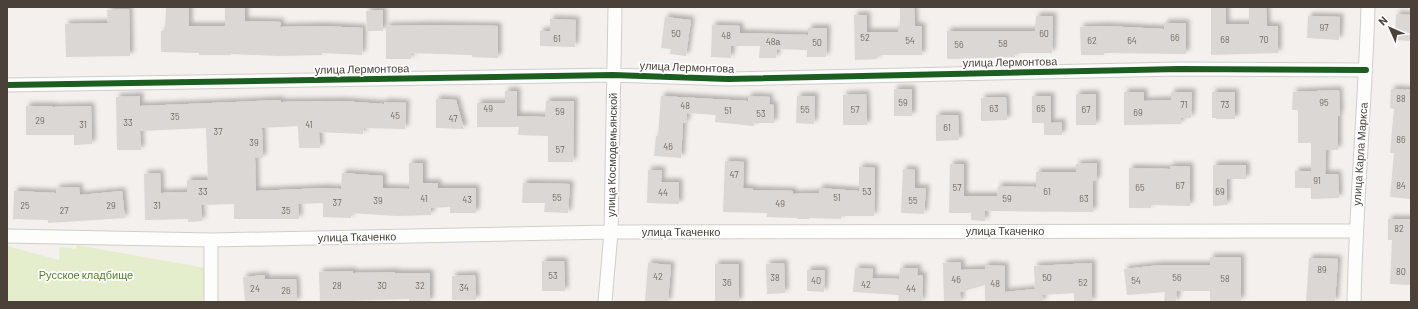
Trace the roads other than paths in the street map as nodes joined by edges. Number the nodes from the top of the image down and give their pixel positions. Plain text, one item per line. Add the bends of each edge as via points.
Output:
1 (614, 7) edge
2 (1368, 7) edge
3 (1366, 70) junction
4 (613, 75) junction
5 (7, 85) edge
6 (1355, 231) junction
7 (611, 232) junction
8 (7, 236) edge
9 (211, 240) junction
10 (211, 302) edge
11 (605, 302) edge
12 (1354, 302) edge

1 - 4 street, улица Космодемьянской
2 - 3 street, улица Карла Маркса
3 - 4 street, улица Лермонтова via 1163,70 728,79
3 - 6 street, улица Карла Маркса
4 - 5 street, улица Лермонтова
4 - 7 street, улица Космодемьянской
6 - 7 street, улица Ткаченко
6 - 12 street, улица Карла Маркса
7 - 9 street, улица Ткаченко
7 - 11 street, улица Космодемьянской
8 - 9 street, улица Ткаченко
9 - 10 street

